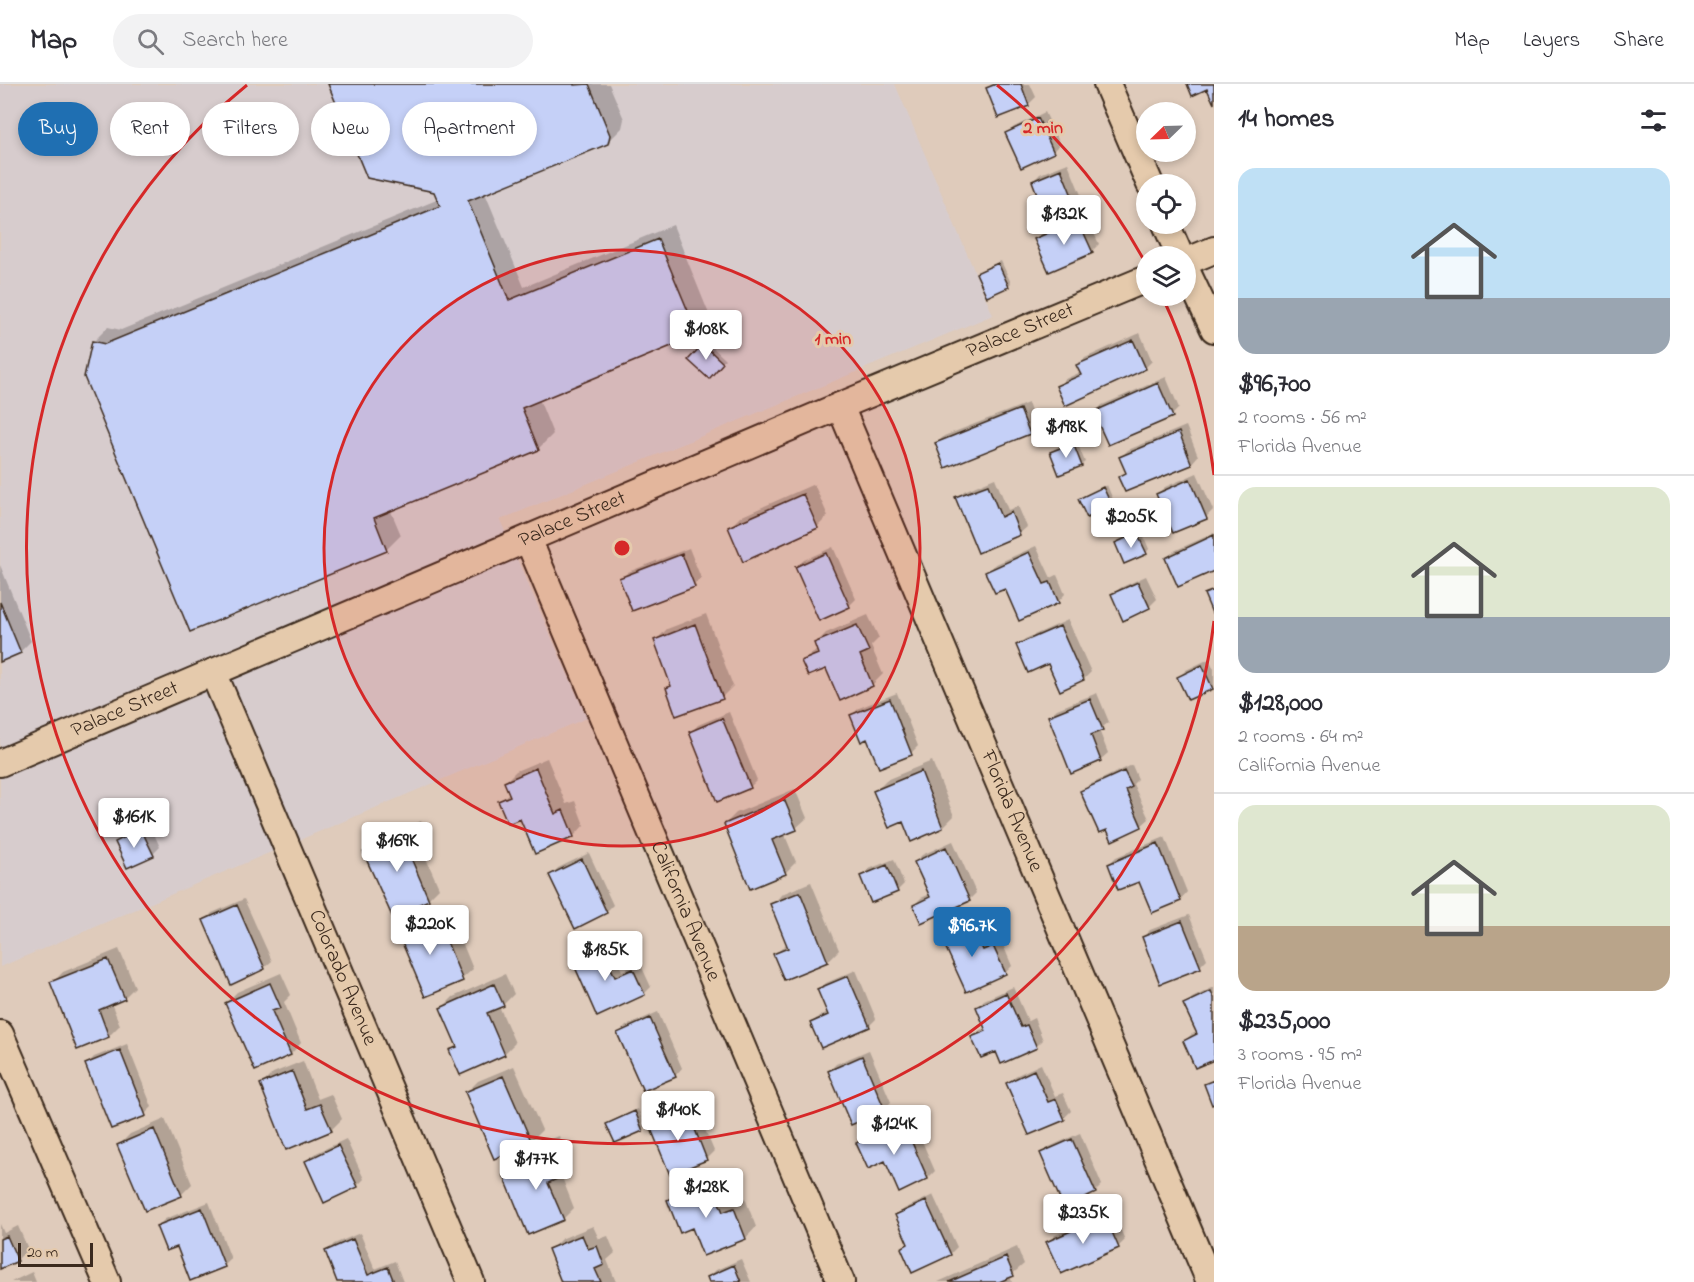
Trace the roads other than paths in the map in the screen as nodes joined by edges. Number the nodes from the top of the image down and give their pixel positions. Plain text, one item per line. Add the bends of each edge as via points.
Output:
1 (1107, 84) edge
2 (1146, 174) edge
3 (1214, 250) edge
4 (1196, 257) edge
5 (1136, 283) edge
6 (1196, 291) edge
7 (1214, 329) edge
8 (840, 406) junction
9 (528, 539) junction
10 (213, 672) junction
11 (0, 763) edge
12 (0, 1034) edge
13 (107, 1282) edge
14 (471, 1282) edge
15 (841, 1282) edge
16 (1210, 1282) edge

1 - 2 street
3 - 4 street
5 - 8 street, Palace Street
6 - 7 street
8 - 9 street, Palace Street
8 - 16 street, Florida Avenue
9 - 10 street, Palace Street
9 - 15 street, California Avenue
10 - 11 street, Palace Street
10 - 14 street, Colorado Avenue
12 - 13 street

